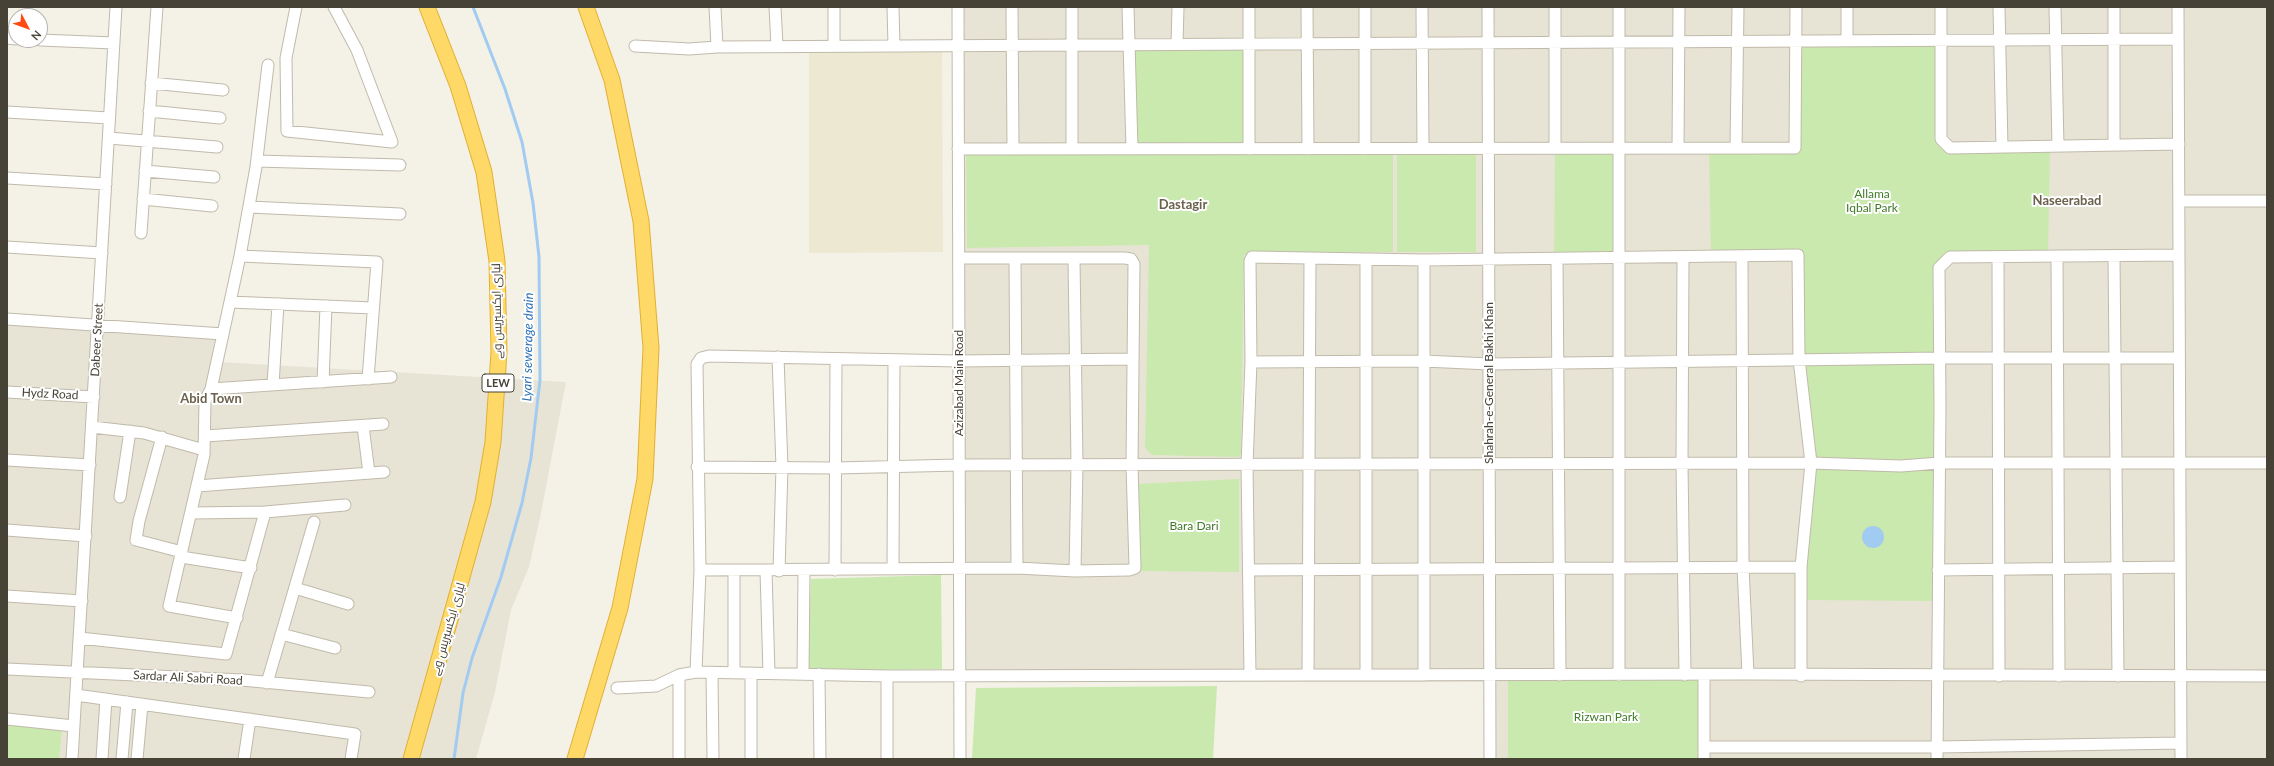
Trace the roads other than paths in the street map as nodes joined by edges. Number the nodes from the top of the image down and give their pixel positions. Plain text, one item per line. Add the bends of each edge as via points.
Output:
1 (116, 7) edge
2 (157, 7) edge
3 (296, 7) edge
4 (334, 7) edge
5 (427, 7) edge
6 (586, 7) edge
7 (715, 7) edge
8 (776, 7) edge
9 (834, 7) edge
10 (893, 7) edge
11 (958, 7) edge
12 (1012, 7) edge
13 (1072, 7) edge
14 (1128, 7) edge
15 (1178, 7) edge
16 (1249, 7) edge
17 (1307, 7) edge
18 (1365, 7) edge
19 (1422, 7) edge
20 (1488, 7) edge
21 (1555, 7) edge
22 (1619, 7) edge
23 (1679, 7) edge
24 (1738, 7) edge
25 (1796, 7) edge
26 (1847, 7) edge
27 (1941, 7) edge
28 (1999, 7) edge
29 (2055, 7) edge
30 (2114, 7) edge
31 (2178, 7) edge
32 (2114, 39) junction
33 (2178, 39) junction
34 (48, 40) edge
35 (1847, 40) junction
36 (1941, 40) junction
37 (2000, 40) junction
38 (2055, 40) junction
39 (1737, 41) junction
40 (1796, 41) junction
41 (1488, 42) junction
42 (1555, 42) junction
43 (1619, 42) junction
44 (1678, 42) junction
45 (114, 43) junction
46 (1307, 43) junction
47 (1365, 43) junction
48 (1422, 43) junction
49 (1128, 44) junction
50 (1177, 44) junction
51 (1249, 44) junction
52 (958, 45) junction
53 (1013, 45) junction
54 (1072, 45) junction
55 (635, 46) dead end
56 (717, 46) junction
57 (777, 46) junction
58 (834, 46) junction
59 (894, 46) junction
60 (268, 65) dead end
61 (151, 83) junction
62 (223, 90) dead end
63 (149, 111) junction
64 (7, 112) edge
65 (109, 118) junction
66 (220, 118) dead end
67 (109, 138) junction
68 (147, 140) junction
69 (2179, 144) junction
70 (2114, 145) junction
71 (2058, 146) junction
72 (217, 147) dead end
73 (2002, 147) junction
74 (1423, 148) junction
75 (1488, 148) junction
76 (1555, 148) junction
77 (1619, 148) junction
78 (1678, 148) junction
79 (1736, 148) junction
80 (958, 149) junction
81 (1013, 149) junction
82 (1072, 149) junction
83 (1132, 149) junction
84 (1249, 149) junction
85 (1308, 149) junction
86 (1365, 149) junction
87 (257, 161) junction
88 (400, 165) dead end
89 (145, 171) junction
90 (214, 177) dead end
91 (7, 178) edge
92 (106, 184) junction
93 (143, 199) junction
94 (2179, 201) junction
95 (2267, 201) edge
96 (212, 206) dead end
97 (249, 207) junction
98 (400, 214) dead end
99 (141, 233) dead end
100 (7, 247) edge
101 (102, 253) junction
102 (2179, 255) junction
103 (240, 256) junction
104 (1742, 256) junction
105 (2057, 256) junction
106 (2114, 256) junction
107 (1998, 257) junction
108 (959, 258) junction
109 (1015, 258) junction
110 (1683, 258) junction
111 (1074, 259) junction
112 (1488, 259) junction
113 (1557, 259) junction
114 (1619, 259) junction
115 (1310, 260) junction
116 (1366, 260) junction
117 (1424, 260) junction
118 (230, 302) junction
119 (278, 304) junction
120 (326, 306) junction
121 (373, 308) junction
122 (7, 319) edge
123 (98, 325) junction
124 (223, 334) junction
125 (778, 357) junction
126 (1939, 358) junction
127 (1999, 358) junction
128 (2057, 358) junction
129 (2115, 358) junction
130 (2179, 358) junction
131 (836, 359) junction
132 (1133, 359) junction
133 (894, 360) junction
134 (1074, 360) junction
135 (1310, 360) junction
136 (1741, 360) junction
137 (1799, 360) junction
138 (959, 361) junction
139 (1014, 361) junction
140 (1366, 361) junction
141 (1684, 361) junction
142 (1251, 362) junction
143 (1424, 362) junction
144 (1619, 362) junction
145 (1558, 363) junction
146 (1489, 364) junction
147 (391, 377) dead end
148 (368, 379) junction
149 (323, 382) junction
150 (273, 385) junction
151 (211, 389) junction
152 (7, 392) edge
153 (94, 397) junction
154 (383, 424) dead end
155 (363, 426) junction
156 (92, 427) junction
157 (130, 431) junction
158 (205, 436) junction
159 (162, 437) junction
160 (204, 450) junction
161 (7, 460) edge
162 (1811, 463) junction
163 (1939, 463) junction
164 (1999, 463) junction
165 (2058, 463) junction
166 (2116, 463) junction
167 (2180, 463) junction
168 (2267, 463) edge
169 (1366, 464) junction
170 (1424, 464) junction
171 (1559, 464) junction
172 (1619, 464) junction
173 (1682, 464) junction
174 (1742, 464) junction
175 (90, 465) junction
176 (959, 465) junction
177 (1016, 465) junction
178 (1077, 465) junction
179 (1132, 465) junction
180 (1247, 465) junction
181 (1309, 465) junction
182 (1490, 465) junction
183 (697, 466) junction
184 (892, 466) junction
185 (782, 467) junction
186 (836, 468) junction
187 (384, 472) dead end
188 (369, 473) junction
189 (197, 486) junction
190 (120, 497) dead end
191 (345, 505) dead end
192 (265, 512) junction
193 (191, 513) junction
194 (314, 522) dead end
195 (7, 530) edge
196 (86, 536) junction
197 (181, 554) junction
198 (1743, 567) junction
199 (1801, 567) junction
200 (2180, 567) junction
201 (251, 568) junction
202 (1016, 568) junction
203 (1558, 568) junction
204 (1619, 568) junction
205 (1685, 568) junction
206 (2058, 568) junction
207 (2117, 568) junction
208 (959, 569) junction
209 (1424, 569) junction
210 (1490, 569) junction
211 (1999, 569) junction
212 (700, 570) junction
213 (835, 570) junction
214 (893, 570) junction
215 (1249, 570) junction
216 (1309, 570) junction
217 (1366, 570) junction
218 (1938, 570) junction
219 (734, 571) junction
220 (766, 571) junction
221 (779, 571) junction
222 (804, 571) junction
223 (1075, 571) junction
224 (294, 588) junction
225 (7, 596) edge
226 (82, 601) junction
227 (348, 604) dead end
228 (237, 618) junction
229 (281, 634) junction
230 (80, 638) junction
231 (335, 648) dead end
232 (7, 669) edge
233 (78, 672) junction
234 (696, 672) junction
235 (712, 673) junction
236 (734, 673) junction
237 (751, 673) junction
238 (769, 673) junction
239 (803, 674) junction
240 (819, 674) junction
241 (1748, 674) junction
242 (679, 675) junction
243 (959, 675) junction
244 (1250, 675) junction
245 (1308, 675) junction
246 (1366, 675) junction
247 (1424, 675) junction
248 (1490, 675) junction
249 (1560, 675) junction
250 (1619, 675) junction
251 (1685, 675) junction
252 (1704, 675) junction
253 (887, 676) junction
254 (1801, 676) junction
255 (1937, 676) junction
256 (2000, 676) junction
257 (2059, 676) junction
258 (2118, 676) junction
259 (2181, 676) junction
260 (2267, 676) edge
261 (267, 683) junction
262 (617, 688) dead end
263 (369, 692) dead end
264 (76, 695) junction
265 (106, 699) junction
266 (127, 702) junction
267 (142, 704) junction
268 (7, 719) edge
269 (250, 719) junction
270 (74, 726) junction
271 (2181, 743) junction
272 (1704, 747) junction
273 (1938, 747) junction
274 (72, 759) edge
275 (102, 759) edge
276 (122, 759) edge
277 (137, 759) edge
278 (244, 759) edge
279 (351, 759) edge
280 (411, 759) edge
281 (575, 759) edge
282 (679, 759) edge
283 (713, 759) edge
284 (751, 759) edge
285 (820, 759) edge
286 (887, 759) edge
287 (960, 759) edge
288 (1490, 759) edge
289 (1704, 759) edge
290 (1937, 759) edge
291 (2181, 759) edge

1 - 45 street, Dabeer Street
2 - 61 street
3 - 4 street via 286,58 287,131 392,142 357,50
5 - 280 highway, لیاری ایکسپریس وے / LEW via 458,86 484,172 497,261 499,352 493,442 483,502
6 - 281 highway via 612,80 641,222 651,348 645,479 620,608
7 - 56 street
8 - 57 street
9 - 58 street
10 - 59 street
11 - 52 street, Azizabad Main Road
12 - 53 street
13 - 54 street
14 - 49 street
15 - 50 street
16 - 51 street
17 - 46 street
18 - 47 street
19 - 48 street
20 - 41 street, Shahrah-e-General Bakhi Khan
21 - 42 street
22 - 43 street
23 - 44 street
24 - 39 street
25 - 40 street
26 - 35 street
27 - 36 street
28 - 37 street
29 - 38 street
30 - 32 street
31 - 33 street
32 - 33 street
32 - 38 street
32 - 70 street
33 - 69 street
34 - 45 street
35 - 36 street
35 - 40 street
36 - 37 street
36 - 73 street via 1941,139 1950,148
37 - 38 street
37 - 73 street
38 - 71 street
39 - 40 street
39 - 44 street
39 - 79 street
40 - 79 street via 1795,148
41 - 42 street
41 - 48 street
41 - 75 street, Shahrah-e-General Bakhi Khan
42 - 43 street
42 - 76 street
43 - 44 street
43 - 77 street
44 - 78 street
45 - 65 street, Dabeer Street
46 - 47 street
46 - 51 street
46 - 85 street
47 - 48 street
47 - 86 street
48 - 74 street
49 - 50 street
49 - 54 street
49 - 83 street
50 - 51 street
51 - 84 street
52 - 53 street
52 - 59 street
52 - 80 street, Azizabad Main Road
53 - 54 street
53 - 81 street
54 - 82 street
55 - 56 street via 689,49
56 - 57 street
57 - 58 street
58 - 59 street
60 - 87 street
61 - 62 street
61 - 63 street
63 - 66 street
63 - 68 street
64 - 65 street
65 - 67 street, Dabeer Street
67 - 68 street
67 - 92 street, Dabeer Street
68 - 72 street
68 - 89 street
69 - 70 street
69 - 94 street
70 - 71 street
71 - 73 street
74 - 75 street
74 - 86 street
75 - 76 street
75 - 112 street, Shahrah-e-General Bakhi Khan
76 - 77 street
77 - 78 street
77 - 114 street
78 - 79 street
80 - 81 street
80 - 108 street, Azizabad Main Road
81 - 82 street
82 - 83 street
83 - 84 street
84 - 85 street
85 - 86 street
87 - 88 street
87 - 97 street
89 - 90 street
89 - 93 street
91 - 92 street
92 - 101 street, Dabeer Street
93 - 96 street
93 - 99 street
94 - 95 street
94 - 102 street
97 - 98 street
97 - 103 street
100 - 101 street
101 - 123 street, Dabeer Street
102 - 106 street
102 - 130 street
103 - 118 street
103 - 121 street via 377,262
104 - 110 street
104 - 136 street
104 - 137 street via 1798,255
105 - 106 street
105 - 107 street
105 - 128 street
106 - 129 street
107 - 126 street via 1950,257 1939,268
107 - 127 street
108 - 109 street
108 - 138 street, Azizabad Main Road
109 - 111 street
109 - 139 street
110 - 114 street
110 - 141 street
111 - 132 street via 1125,258 1131,259 1134,264
111 - 134 street
112 - 113 street
112 - 117 street
112 - 146 street, Shahrah-e-General Bakhi Khan
113 - 114 street
113 - 145 street
114 - 144 street
115 - 116 street
115 - 135 street
115 - 142 street via 1250,259
116 - 117 street
116 - 140 street
117 - 143 street
118 - 119 street
118 - 124 street
119 - 120 street
119 - 150 street
120 - 121 street
120 - 149 street
121 - 148 street
122 - 123 street
123 - 124 street
123 - 153 street, Dabeer Street
124 - 151 street
125 - 131 street
125 - 183 street via 701,358 697,364
125 - 185 street
126 - 127 street
126 - 137 street
126 - 163 street
127 - 128 street
127 - 164 street
128 - 129 street
128 - 165 street
129 - 130 street
129 - 166 street
130 - 167 street
131 - 133 street
131 - 186 street
132 - 134 street
132 - 179 street
133 - 138 street
133 - 184 street
134 - 139 street
134 - 178 street
135 - 140 street
135 - 142 street
135 - 181 street
136 - 137 street
136 - 141 street
136 - 174 street
137 - 162 street
138 - 139 street
138 - 176 street, Azizabad Main Road
139 - 177 street
140 - 143 street
140 - 169 street
141 - 144 street
141 - 173 street
142 - 180 street
143 - 146 street
143 - 170 street
144 - 145 street
144 - 172 street
145 - 146 street
145 - 171 street
146 - 182 street, Shahrah-e-General Bakhi Khan
147 - 148 street
148 - 149 street
149 - 150 street
150 - 151 street
151 - 158 street via 205,401
152 - 153 street, Hydz Road
153 - 156 street, Dabeer Street
154 - 155 street
155 - 158 street
155 - 188 street
156 - 157 street
156 - 175 street, Dabeer Street
157 - 159 street
157 - 190 street
158 - 160 street
159 - 160 street
159 - 197 street via 136,540
160 - 189 street
161 - 175 street
162 - 163 street via 1902,466
162 - 174 street
162 - 199 street
163 - 164 street
163 - 218 street
164 - 165 street
164 - 211 street
165 - 166 street
165 - 206 street
166 - 167 street
166 - 207 street
167 - 168 street
167 - 200 street
169 - 170 street
169 - 181 street
169 - 217 street
170 - 182 street
170 - 209 street
171 - 172 street
171 - 182 street
171 - 203 street
172 - 173 street
172 - 204 street
173 - 174 street
173 - 205 street
174 - 198 street
175 - 196 street, Dabeer Street
176 - 177 street
176 - 184 street
176 - 208 street, Azizabad Main Road
177 - 178 street
177 - 202 street
178 - 179 street
178 - 223 street
179 - 180 street
179 - 223 street via 1136,568
180 - 181 street
180 - 215 street
181 - 216 street
182 - 210 street, Shahrah-e-General Bakhi Khan
183 - 185 street
183 - 212 street
184 - 186 street
184 - 214 street
185 - 186 street
185 - 221 street
186 - 213 street
187 - 188 street
188 - 189 street
189 - 193 street
191 - 192 street
192 - 193 street
192 - 201 street
193 - 197 street
194 - 224 street
195 - 196 street
196 - 226 street, Dabeer Street
197 - 201 street
197 - 228 street via 169,606
198 - 199 street
198 - 205 street
198 - 241 street
199 - 254 street
200 - 207 street
200 - 259 street
201 - 228 street
202 - 208 street
202 - 223 street
203 - 204 street
203 - 210 street
203 - 249 street
204 - 205 street
204 - 250 street
205 - 251 street
206 - 207 street
206 - 211 street
206 - 257 street
207 - 258 street
208 - 214 street
208 - 243 street, Azizabad Main Road
209 - 210 street
209 - 217 street
209 - 247 street
210 - 248 street, Shahrah-e-General Bakhi Khan
211 - 218 street
211 - 256 street
212 - 219 street
212 - 234 street
213 - 214 street
213 - 222 street
215 - 216 street
215 - 244 street
216 - 217 street
216 - 245 street
217 - 246 street
218 - 255 street
219 - 220 street
219 - 236 street
220 - 221 street
220 - 238 street
221 - 222 street
222 - 239 street
224 - 227 street
224 - 229 street
225 - 226 street
226 - 230 street, Dabeer Street
228 - 230 street via 226,654
229 - 231 street
229 - 261 street
230 - 233 street, Dabeer Street
232 - 233 street, Sardar Ali Sabri Road
233 - 261 street, Sardar Ali Sabri Road
233 - 264 street, Dabeer Street
234 - 235 street
234 - 242 street
235 - 236 street
235 - 283 street
236 - 237 street
237 - 238 street
237 - 284 street
238 - 239 street
239 - 240 street
240 - 253 street
240 - 285 street
241 - 252 street
241 - 254 street
242 - 262 street via 656,686
242 - 282 street
243 - 244 street
243 - 253 street
243 - 287 street, Azizabad Main Road
244 - 245 street
245 - 246 street
246 - 247 street
247 - 248 street
248 - 249 street
248 - 288 street, Shahrah-e-General Bakhi Khan
249 - 250 street
250 - 251 street
251 - 252 street
252 - 272 street
253 - 286 street
254 - 255 street
255 - 256 street
255 - 273 street
256 - 257 street
257 - 258 street
258 - 259 street
259 - 260 street
259 - 271 street
261 - 263 street, Sardar Ali Sabri Road
264 - 265 street
264 - 270 street, Dabeer Street
265 - 266 street
265 - 275 street
266 - 267 street
266 - 276 street
267 - 269 street
267 - 277 street
268 - 270 street
269 - 278 street
269 - 279 street via 355,734
270 - 274 street, Dabeer Street
271 - 273 street
271 - 291 street
272 - 273 street
272 - 289 street
273 - 290 street

